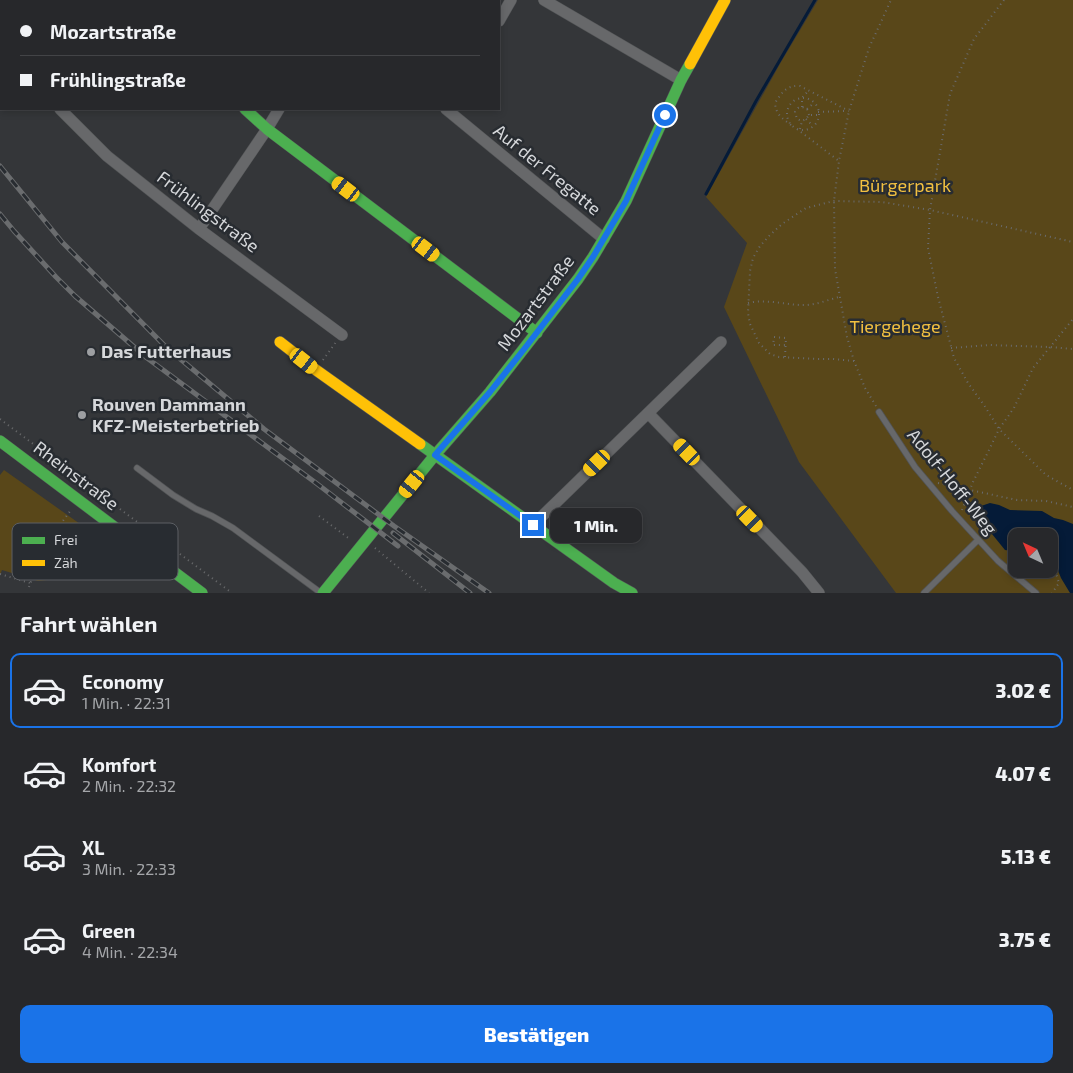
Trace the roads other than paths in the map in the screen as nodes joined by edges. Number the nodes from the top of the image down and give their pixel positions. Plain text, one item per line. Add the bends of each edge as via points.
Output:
1 (511, 0) edge
2 (544, 0) edge
3 (725, 0) edge
4 (500, 19) edge
5 (681, 80) junction
6 (61, 110) edge
7 (246, 110) edge
8 (279, 110) edge
9 (447, 110) edge
10 (267, 129) junction
11 (199, 229) junction
12 (604, 239) junction
13 (537, 333) junction
14 (342, 334) road end
15 (280, 342) dead end
16 (721, 342) dead end
17 (879, 412) road end
18 (648, 413) junction
19 (2, 445) edge
20 (435, 455) junction
21 (137, 468) dead end
22 (109, 523) edge
23 (533, 525) junction
24 (978, 540) junction
25 (178, 575) edge
26 (202, 593) edge
27 (322, 593) edge
28 (632, 593) edge
29 (819, 593) edge
30 (924, 593) edge
31 (1036, 593) edge

1 - 4 street
2 - 5 street
3 - 5 street, Mozartstraße
5 - 12 street, Mozartstraße via 626,201
6 - 11 street, Frühlingstraße via 107,156
7 - 10 street
8 - 10 street
9 - 12 street, Auf der Fregatte
10 - 11 street
10 - 13 street
11 - 14 street, Frühlingstraße
12 - 13 street, Mozartstraße
13 - 20 street, Mozartstraße
15 - 20 street
16 - 18 street
17 - 24 lane, Adolf-Hoff-Weg via 915,466
18 - 23 street
18 - 29 street
19 - 22 street, Rheinstraße
20 - 23 street
20 - 27 street, Mozartstraße
21 - 27 lane via 173,495 233,528
23 - 28 street
24 - 30 lane
24 - 31 lane, Adolf-Hoff-Weg
25 - 26 street, Rheinstraße

